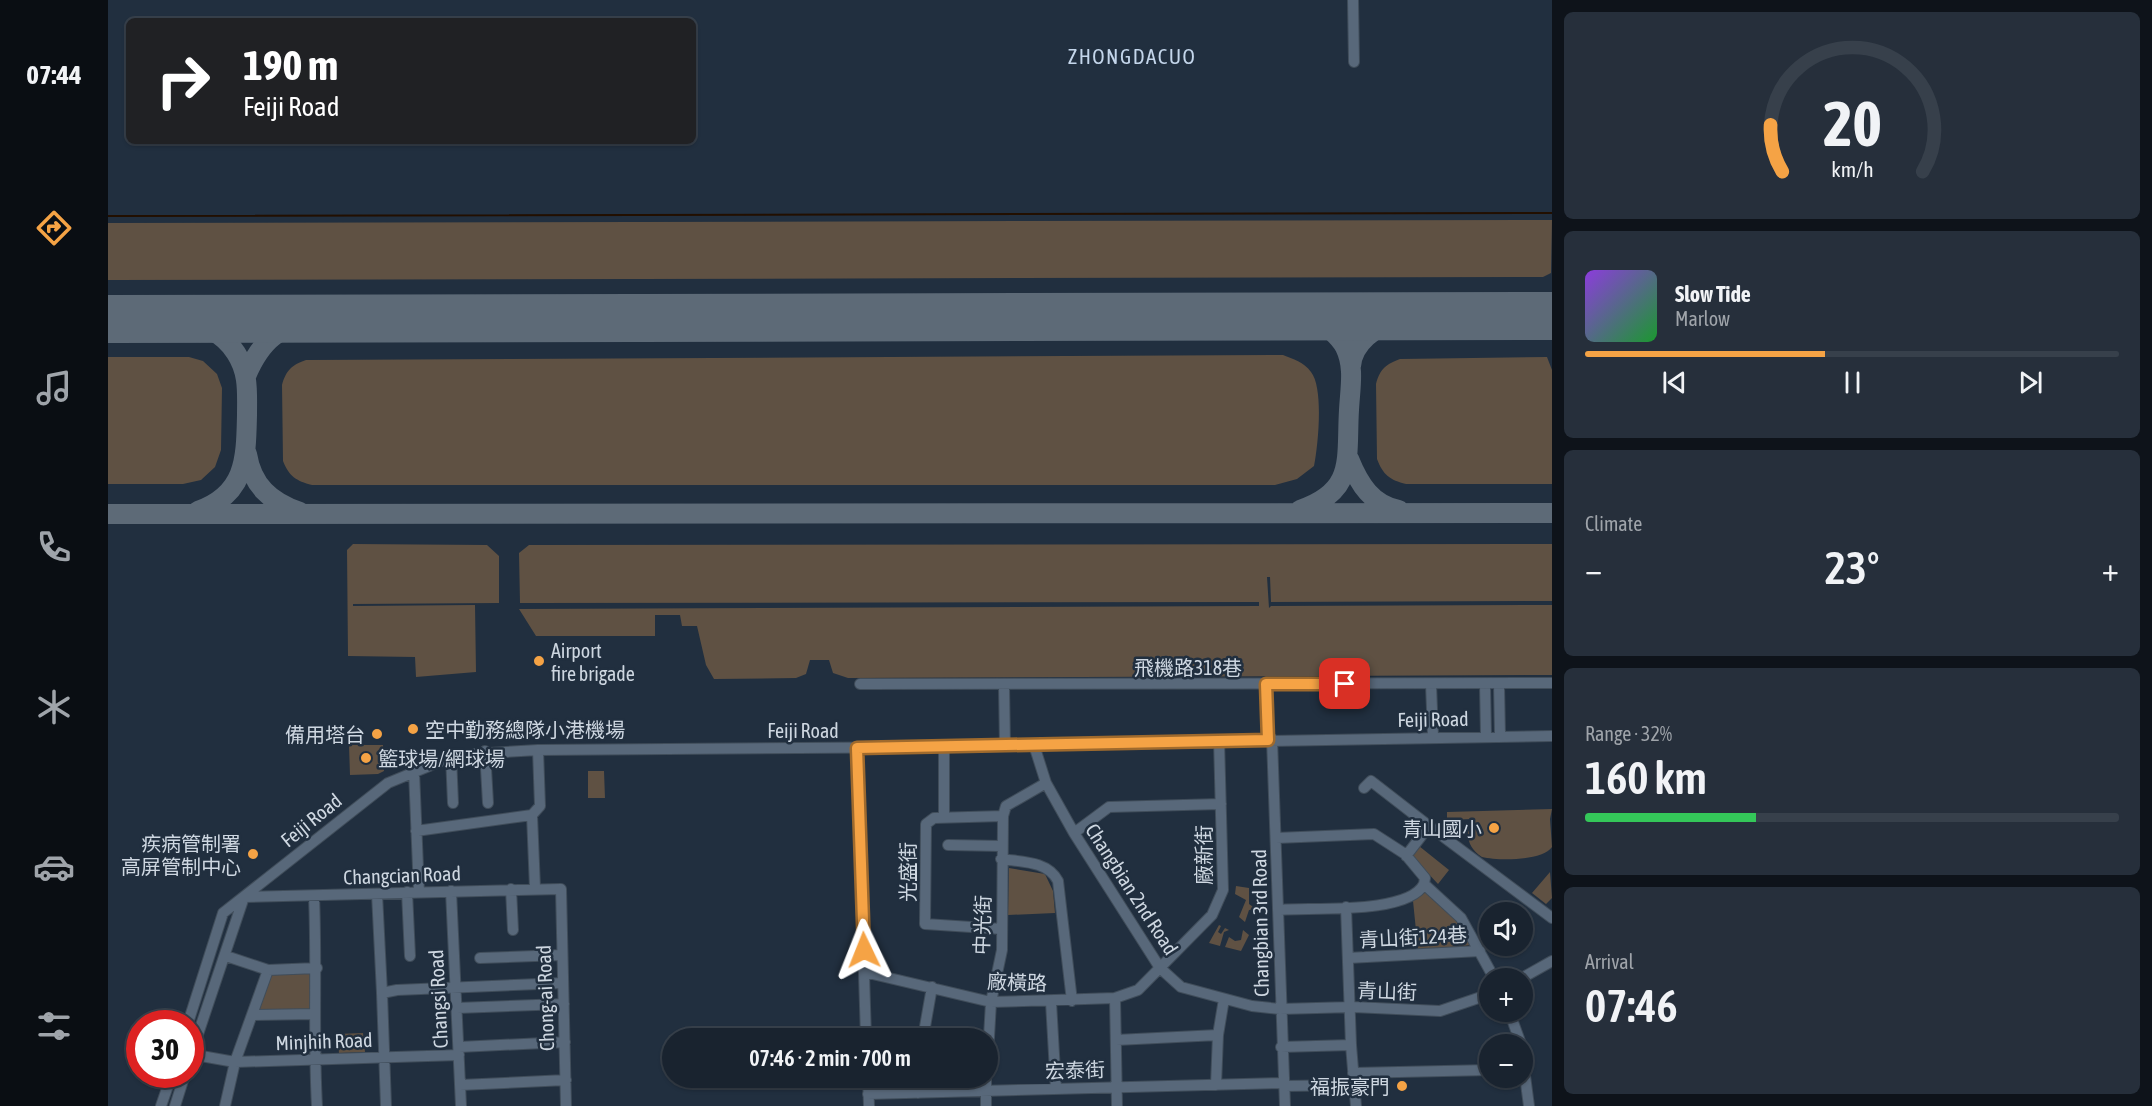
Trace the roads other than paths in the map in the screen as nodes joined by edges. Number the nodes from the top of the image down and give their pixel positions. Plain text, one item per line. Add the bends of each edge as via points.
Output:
1 (1353, 0) edge
2 (1354, 62) dead end
3 (1549, 683) edge
4 (860, 684) dead end
5 (1266, 684) junction
6 (1431, 684) junction
7 (1485, 684) junction
8 (1499, 684) junction
9 (1004, 685) junction
10 (1552, 735) edge
11 (1433, 736) junction
12 (1486, 736) junction
13 (1500, 736) junction
14 (1219, 740) junction
15 (1270, 740) junction
16 (1034, 745) junction
17 (1005, 746) junction
18 (944, 747) junction
19 (857, 748) junction
20 (538, 750) junction
21 (485, 751) junction
22 (451, 756) junction
23 (414, 771) junction
24 (1046, 783) junction
25 (1364, 788) dead end
26 (453, 803) dead end
27 (488, 803) dead end
28 (1221, 804) junction
29 (532, 815) junction
30 (1003, 816) junction
31 (944, 817) junction
32 (1429, 826) junction
33 (416, 831) junction
34 (1074, 833) junction
35 (1276, 838) junction
36 (948, 845) dead end
37 (1002, 846) junction
38 (1406, 856) junction
39 (1001, 859) junction
40 (1424, 884) junction
41 (535, 888) junction
42 (561, 888) joint
43 (512, 889) junction
44 (451, 891) junction
45 (407, 892) junction
46 (419, 892) junction
47 (377, 894) junction
48 (314, 896) junction
49 (244, 897) junction
50 (1346, 907) junction
51 (1278, 910) junction
52 (1552, 918) edge
53 (1002, 928) junction
54 (513, 930) dead end
55 (1479, 949) edge
56 (1479, 951) edge
57 (562, 955) junction
58 (225, 956) junction
59 (410, 956) dead end
60 (480, 958) dead end
61 (1348, 958) junction
62 (1551, 964) edge
63 (317, 968) junction
64 (1160, 968) junction
65 (268, 970) junction
66 (864, 972) junction
67 (1533, 973) edge
68 (563, 982) junction
69 (456, 987) junction
70 (932, 987) junction
71 (382, 993) junction
72 (1115, 998) junction
73 (1479, 998) edge
74 (1224, 999) junction
75 (991, 1002) junction
76 (1051, 1002) junction
77 (1072, 1002) junction
78 (564, 1004) junction
79 (1350, 1007) junction
80 (457, 1008) junction
81 (1280, 1009) junction
82 (192, 1010) edge
83 (315, 1014) junction
84 (252, 1015) junction
85 (204, 1017) edge
86 (866, 1028) edge
87 (925, 1028) edge
88 (990, 1028) edge
89 (1218, 1035) junction
90 (1116, 1040) junction
91 (565, 1042) junction
92 (1351, 1045) junction
93 (1281, 1047) junction
94 (459, 1051) junction
95 (204, 1057) edge
96 (386, 1057) junction
97 (314, 1058) junction
98 (235, 1062) junction
99 (1479, 1070) edge
100 (1353, 1073) junction
101 (566, 1080) junction
102 (1283, 1084) junction
103 (460, 1085) junction
104 (1216, 1085) junction
105 (1354, 1085) junction
106 (1117, 1087) junction
107 (167, 1088) edge
108 (181, 1088) edge
109 (868, 1088) edge
110 (918, 1088) edge
111 (984, 1088) edge
112 (1527, 1088) edge
113 (1056, 1089) junction
114 (984, 1091) junction
115 (918, 1093) junction
116 (868, 1094) junction
117 (161, 1106) edge
118 (175, 1106) edge
119 (225, 1106) edge
120 (317, 1106) edge
121 (386, 1106) edge
122 (461, 1106) edge
123 (566, 1106) edge
124 (869, 1106) edge
125 (986, 1106) edge
126 (1117, 1106) edge
127 (1285, 1106) edge
128 (1356, 1106) edge
129 (1529, 1106) edge

1 - 2 street
3 - 8 street, 飛機路318巷
4 - 9 street, 飛機路318巷
5 - 6 street, 飛機路318巷
5 - 9 street, 飛機路318巷
5 - 15 street, Changbian 3rd Road
6 - 7 street, 飛機路318巷
6 - 11 street
7 - 8 street, 飛機路318巷
7 - 12 street
8 - 13 street
9 - 17 street
10 - 13 street, Feiji Road
11 - 12 street, Feiji Road
11 - 15 street, Feiji Road
12 - 13 street, Feiji Road
14 - 15 street, Feiji Road
14 - 16 street, Feiji Road
14 - 28 street
15 - 35 street, Changbian 3rd Road
16 - 17 street, Feiji Road
16 - 24 street, Changbian 2nd Road
17 - 18 street, Feiji Road
18 - 19 street, Feiji Road
18 - 31 street
19 - 20 street, Feiji Road
19 - 66 street
20 - 21 street, Feiji Road
20 - 29 street via 540,806
21 - 22 street, Feiji Road
21 - 27 street
22 - 23 street, Feiji Road
22 - 26 street
23 - 33 street
23 - 49 street, Feiji Road via 365,799
24 - 30 street via 1006,806
24 - 34 street, Changbian 2nd Road
25 - 32 street via 1371,781
28 - 34 street, 廠新街 via 1109,807
28 - 64 street, 廠新街 via 1223,890 1212,915
29 - 33 street
29 - 41 street
30 - 31 street
30 - 37 street, 中光街
31 - 53 street, 光盛街 via 929,820 925,829 925,924
32 - 38 street
32 - 52 street
33 - 46 street
34 - 64 street, Changbian 2nd Road
35 - 38 street via 1374,834
35 - 51 street, Changbian 3rd Road
36 - 37 street
37 - 39 street, 中光街
38 - 40 street via 1425,878
39 - 53 street, 中光街
39 - 77 street via 1053,870 1058,881
40 - 50 street via 1420,892 1401,901
40 - 55 street via 1461,918
41 - 42 street, Changcian Road
41 - 43 street, Changcian Road
42 - 57 street, Chong-ai Road
43 - 44 street, Changcian Road
43 - 54 street
44 - 46 street, Changcian Road
44 - 69 street, Changsi Road
45 - 46 street, Changcian Road
45 - 47 street, Changcian Road
45 - 59 street
47 - 48 street, Changcian Road
47 - 71 street
48 - 49 street, Changcian Road
48 - 63 street
49 - 58 street
49 - 82 street, Feiji Road via 223,913
50 - 51 street
50 - 61 street, 青山街124巷
51 - 81 street, Changbian 3rd Road
53 - 75 street, 中光街 via 1002,950
56 - 61 street, 青山街124巷
57 - 60 street
57 - 68 street, Chong-ai Road
58 - 65 street
58 - 85 street
61 - 79 street, 青山街124巷
62 - 67 street
63 - 65 street
63 - 83 street
64 - 72 street, 廠橫路 via 1138,990
64 - 74 street, Changbian 2nd Road via 1181,987
65 - 84 street
66 - 70 street, 廠橫路
66 - 86 street
68 - 69 street
68 - 78 street, Chong-ai Road
69 - 71 street
69 - 80 street, Changsi Road
70 - 75 street, 廠橫路
70 - 87 street
71 - 96 street
72 - 77 street, 廠橫路
72 - 90 street
73 - 79 street, 青山街 via 1440,1011
74 - 81 street, Changbian 2nd Road
74 - 89 street
75 - 76 street, 廠橫路
75 - 88 street, 中光街
76 - 77 street, 廠橫路
76 - 113 street
78 - 80 street
78 - 91 street, Chong-ai Road
79 - 81 street, 青山街
79 - 92 street, 青山街124巷
80 - 94 street, Changsi Road
81 - 93 street, Changbian 3rd Road
83 - 84 street
83 - 97 street
84 - 98 street
89 - 90 street
89 - 104 street
90 - 106 street
91 - 94 street, Minjhih Road
91 - 101 street, Chong-ai Road
92 - 93 street
92 - 100 street, 青山街124巷
93 - 102 street, Changbian 3rd Road
94 - 96 street, Minjhih Road
94 - 103 street, Changsi Road
95 - 98 street, Minjhih Road
96 - 97 street, Minjhih Road
96 - 121 street
97 - 98 street, Minjhih Road
97 - 120 street
98 - 119 street
99 - 100 street
100 - 105 street, 青山街124巷
101 - 103 street
101 - 123 street, Chong-ai Road
102 - 104 street, 宏泰街
102 - 105 street, 宏泰街
102 - 127 street, Changbian 3rd Road
103 - 122 street, Changsi Road
104 - 106 street, 宏泰街
105 - 128 street, 青山街124巷
106 - 113 street, 宏泰街
106 - 126 street
107 - 117 street
108 - 118 street
109 - 116 street
110 - 115 street
111 - 114 street
112 - 129 street
113 - 114 street, 宏泰街
114 - 115 street, 宏泰街
114 - 125 street
115 - 116 street, 宏泰街
116 - 124 street

